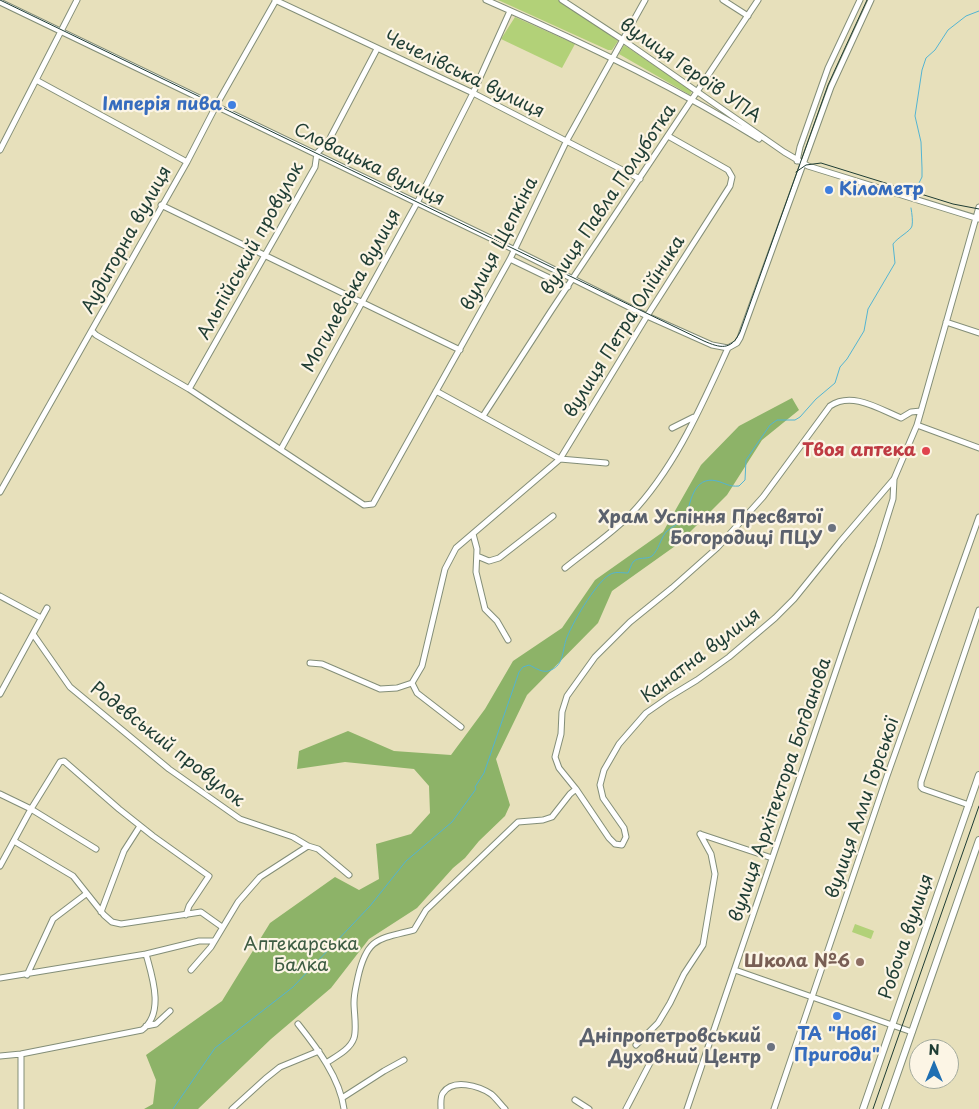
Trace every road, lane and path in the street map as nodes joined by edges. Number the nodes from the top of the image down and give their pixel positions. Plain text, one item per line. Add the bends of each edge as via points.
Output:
1 (77, 0) edge
2 (275, 0) edge
3 (486, 0) edge
4 (562, 0) edge
5 (645, 0) edge
6 (723, 0) edge
7 (758, 0) edge
8 (860, 0) edge
9 (872, 0) edge
10 (0, 2) edge
11 (510, 11) junction
12 (748, 16) junction
13 (61, 31) junction
14 (623, 40) junction
15 (377, 49) junction
16 (612, 57) junction
17 (36, 80) junction
18 (697, 92) junction
19 (473, 93) junction
20 (692, 100) junction
21 (215, 106) junction
22 (668, 136) junction
23 (567, 140) junction
24 (0, 150) edge
25 (316, 154) junction
26 (187, 162) junction
27 (801, 163) junction
28 (640, 179) junction
29 (417, 203) junction
30 (161, 205) junction
31 (979, 206) edge
32 (977, 219) edge
33 (514, 250) junction
34 (265, 256) junction
35 (510, 258) junction
36 (573, 279) junction
37 (568, 287) junction
38 (362, 302) junction
39 (647, 316) junction
40 (946, 322) junction
41 (92, 331) junction
42 (979, 333) edge
43 (728, 348) junction
44 (460, 350) junction
45 (189, 389) junction
46 (436, 392) junction
47 (921, 411) junction
48 (483, 416) junction
49 (695, 416) junction
50 (917, 426) junction
51 (672, 428) dead end
52 (979, 448) edge
53 (281, 449) junction
54 (560, 459) junction
55 (606, 462) dead end
56 (894, 479) junction
57 (0, 492) edge
58 (553, 516) dead end
59 (979, 517) edge
60 (473, 534) junction
61 (477, 556) junction
62 (565, 568) dead end
63 (0, 597) edge
64 (47, 608) dead end
65 (979, 610) edge
66 (42, 618) junction
67 (33, 634) junction
68 (508, 640) dead end
69 (310, 663) dead end
70 (412, 683) junction
71 (0, 694) edge
72 (461, 727) dead end
73 (979, 775) edge
74 (576, 789) junction
75 (0, 794) edge
76 (969, 805) junction
77 (31, 810) junction
78 (140, 826) junction
79 (979, 840) edge
80 (14, 841) junction
81 (308, 846) junction
82 (96, 850) dead end
83 (772, 858) junction
84 (0, 866) edge
85 (349, 875) dead end
86 (86, 894) junction
87 (102, 912) junction
88 (186, 915) junction
89 (222, 927) junction
90 (213, 941) junction
91 (146, 954) junction
92 (192, 970) dead end
93 (735, 970) junction
94 (27, 975) junction
95 (0, 978) edge
96 (813, 997) junction
97 (170, 1011) dead end
98 (298, 1024) dead end
99 (892, 1024) junction
100 (146, 1027) junction
101 (912, 1032) junction
102 (636, 1045) dead end
103 (319, 1051) junction
104 (21, 1054) junction
105 (0, 1056) edge
106 (404, 1060) dead end
107 (650, 1063) dead end
108 (326, 1064) junction
109 (342, 1098) junction
110 (575, 1100) dead end
111 (21, 1109) edge
112 (232, 1109) edge
113 (344, 1109) edge
114 (441, 1109) edge
115 (505, 1109) edge
116 (590, 1109) edge
117 (626, 1109) edge
118 (687, 1109) edge
119 (774, 1109) edge
120 (863, 1109) edge
121 (885, 1109) edge

1 - 13 street
2 - 15 street, Чечелівська вулиця
2 - 21 street, Аудиторна вулиця
3 - 11 street, вулиця Героїв УПА
4 - 14 street, вулиця Героїв УПА
5 - 14 street, вулиця Щепкіна
6 - 12 street
7 - 12 street, вулиця Павла Полуботка
8 - 27 street via 828,68
9 - 27 street via 837,73
10 - 13 street, Словацька вулиця
11 - 16 street, вулиця Героїв УПА
11 - 19 street, Могилевська вулиця
12 - 18 street, вулиця Павла Полуботка
13 - 17 street
13 - 21 street, Словацька вулиця
14 - 16 street, вулиця Щепкіна
14 - 18 street, вулиця Героїв УПА
15 - 19 street, Чечелівська вулиця
15 - 25 street, Альпійський провулок via 328,142
16 - 20 street, вулиця Героїв УПА
16 - 23 street, вулиця Щепкіна
17 - 24 street
17 - 26 street
18 - 20 street, вулиця Павла Полуботка
18 - 27 street, вулиця Героїв УПА
19 - 23 street, Чечелівська вулиця
19 - 29 street, Могилевська вулиця
20 - 22 street, вулиця Павла Полуботка
20 - 27 street, вулиця Героїв УПА
21 - 25 street, Словацька вулиця
21 - 26 street, Аудиторна вулиця
22 - 28 street, вулиця Павла Полуботка
22 - 39 street, вулиця Петра Олійника via 728,170 732,176 730,186
23 - 28 street, Чечелівська вулиця
23 - 33 street, вулиця Щепкіна
25 - 29 street, Словацька вулиця
25 - 34 street, Альпійський провулок via 315,168
26 - 30 street, Аудиторна вулиця
27 - 32 street
27 - 43 street via 744,329 736,343
28 - 36 street, вулиця Павла Полуботка
29 - 33 street, Словацька вулиця
29 - 38 street, Могилевська вулиця
30 - 34 street
30 - 41 street, Аудиторна вулиця
31 - 32 street, Канатна вулиця
32 - 40 street, Канатна вулиця
33 - 35 street, вулиця Щепкіна
33 - 36 street, Словацька вулиця
34 - 38 street
34 - 45 street, Альпійський провулок
35 - 37 street
35 - 44 street, вулиця Щепкіна
36 - 37 street, вулиця Павла Полуботка
36 - 39 street, Словацька вулиця
37 - 48 street, вулиця Павла Полуботка
38 - 44 street
38 - 53 street, Могилевська вулиця
39 - 43 street, Словацька вулиця via 712,345
39 - 54 street, вулиця Петра Олійника
40 - 42 street
40 - 47 street, Канатна вулиця
41 - 45 street
41 - 57 street, Аудиторна вулиця
43 - 49 street
44 - 46 street, вулиця Щепкіна
45 - 53 street
46 - 48 street
46 - 53 street, вулиця Щепкіна via 373,504 364,505
47 - 50 street, Канатна вулиця
47 - 74 street via 901,418 856,400 845,399 830,406 763,498 717,548 630,622 595,657 566,696 555,757 559,768
48 - 54 street
49 - 51 street
49 - 62 street via 688,434 652,489 629,516
50 - 52 street
50 - 56 street, Канатна вулиця
54 - 55 street
54 - 60 street, вулиця Петра Олійника
56 - 74 street, Канатна вулиця via 775,618 697,680 646,713 619,744 604,770 600,785 603,798 624,828 626,837 622,845 609,838
56 - 83 street, вулиця Архітектора Богданова via 893,499 878,547
58 - 61 street via 499,558 489,561
59 - 96 street, вулиця Алли Горської
60 - 61 street
60 - 70 street, вулиця Петра Олійника via 456,548 445,569 422,666
61 - 68 street via 476,572 485,609 498,621
63 - 66 street
64 - 66 street
65 - 76 street via 921,782 923,789
66 - 67 street
67 - 71 street
67 - 81 street, Родевський провулок via 70,687 169,769 240,820 293,837
69 - 70 street via 322,664 380,689
70 - 72 street via 417,693
73 - 76 main road, Робоча вулиця
74 - 108 street via 552,818 518,822 426,910 414,930 381,938 372,944 366,952 354,992 354,1037 349,1047
75 - 77 street
76 - 99 main road, Робоча вулиця
77 - 78 street via 62,761
77 - 80 street
77 - 82 street
78 - 87 street via 124,851
78 - 88 street via 209,876
79 - 101 main road, Робоча вулиця
80 - 84 street
80 - 86 street via 73,876
81 - 85 street, Родевський провулок via 318,849
81 - 89 street via 260,877
83 - 93 street, вулиця Архітектора Богданова
83 - 102 street via 700,834 711,854 715,874 703,945 658,1023
86 - 87 street
86 - 94 street via 53,919
87 - 88 street via 112,922 121,924
88 - 89 street via 201,912
89 - 90 street
90 - 91 street via 199,941
90 - 92 street
91 - 94 street
91 - 100 street via 156,1005
93 - 96 street
93 - 118 street, вулиця Архітектора Богданова
94 - 95 street
96 - 99 street
96 - 119 street, вулиця Алли Горської
97 - 100 street via 156,1024
98 - 103 street
99 - 101 street
99 - 120 main road, Робоча вулиця
100 - 104 street via 135,1032
101 - 121 main road, Робоча вулиця
103 - 108 street
103 - 112 street via 280,1067
104 - 105 street
104 - 111 street
106 - 109 street
107 - 117 street
108 - 109 street
109 - 113 street
110 - 116 street
114 - 115 street via 442,1095 447,1089 466,1085 492,1095

